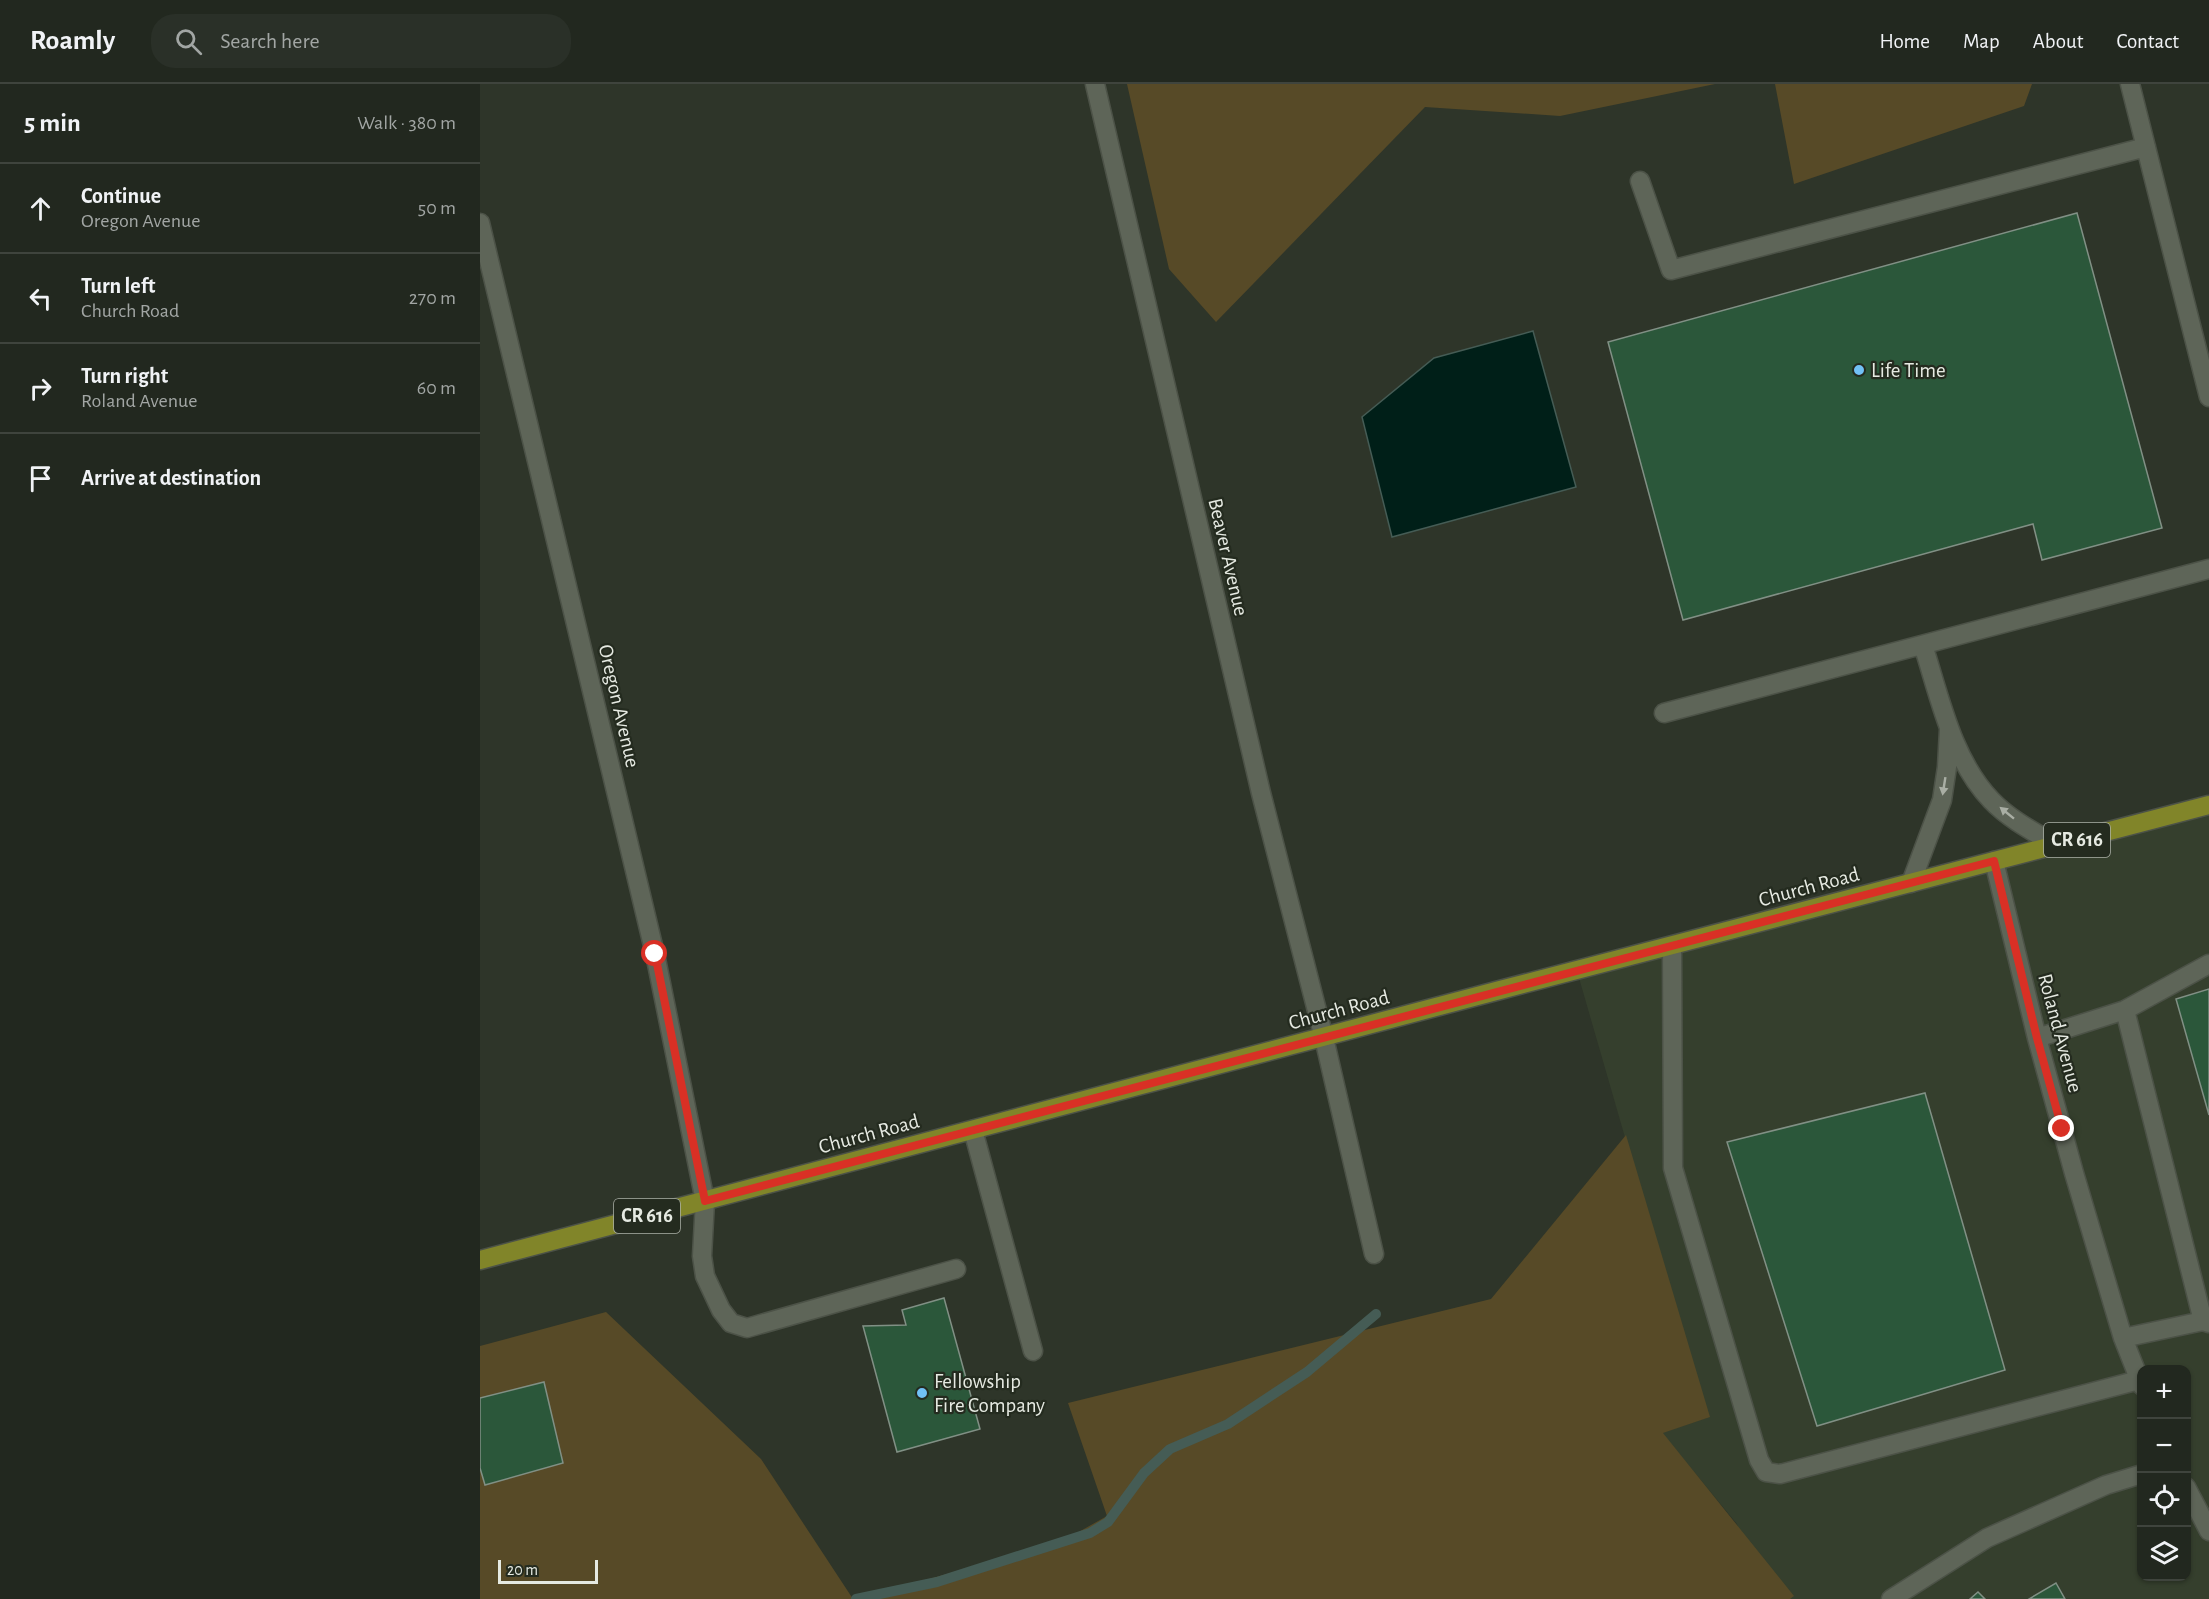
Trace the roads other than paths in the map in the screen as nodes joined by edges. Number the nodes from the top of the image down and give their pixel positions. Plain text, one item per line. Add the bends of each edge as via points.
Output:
1 (1095, 84) edge
2 (2130, 84) edge
3 (2146, 147) junction
4 (1640, 181) dead end
5 (480, 223) edge
6 (2209, 397) edge
7 (2209, 569) edge
8 (1923, 645) junction
9 (1664, 713) dead end
10 (1949, 728) junction
11 (2209, 805) edge
12 (2056, 845) junction
13 (1994, 861) junction
14 (1911, 883) junction
15 (1672, 946) junction
16 (2209, 964) edge
17 (2125, 1010) junction
18 (1324, 1038) junction
19 (2037, 1038) junction
20 (973, 1130) junction
21 (705, 1201) junction
22 (1374, 1254) dead end
23 (480, 1260) edge
24 (957, 1269) dead end
25 (2206, 1322) edge
26 (2123, 1338) junction
27 (1033, 1351) dead end
28 (2137, 1375) edge
29 (2137, 1384) edge
30 (2137, 1476) edge
31 (2191, 1495) edge
32 (2209, 1531) edge
33 (1891, 1599) edge

1 - 18 street, Beaver Avenue via 1258,782
2 - 3 street
3 - 4 street via 1671,270
3 - 6 street
5 - 21 street, Oregon Avenue via 655,954
7 - 8 street
8 - 9 street
8 - 10 street
12 -> 10 street via 1992,801 1973,777
10 -> 14 street via 1942,800
11 - 12 main road, Church Road / CR 616
12 - 13 main road, Church Road / CR 616
13 - 14 main road, Church Road / CR 616
13 - 19 street, Roland Avenue
14 - 15 main road, Church Road / CR 616
15 - 18 main road, Church Road / CR 616
15 - 29 street via 1673,1168 1759,1460 1766,1472 1780,1474
16 - 17 street
17 - 19 street
17 - 25 street
18 - 20 main road, Church Road / CR 616
18 - 22 street, Beaver Avenue
19 - 26 street, Roland Avenue
20 - 21 main road, Church Road / CR 616
20 - 27 street
21 - 23 main road, Church Road / CR 616
21 - 24 street, Oregon Avenue via 705,1276 731,1323 747,1328
25 - 26 street
26 - 28 street, Roland Avenue
30 - 33 street via 2106,1485 1987,1538
31 - 32 street

